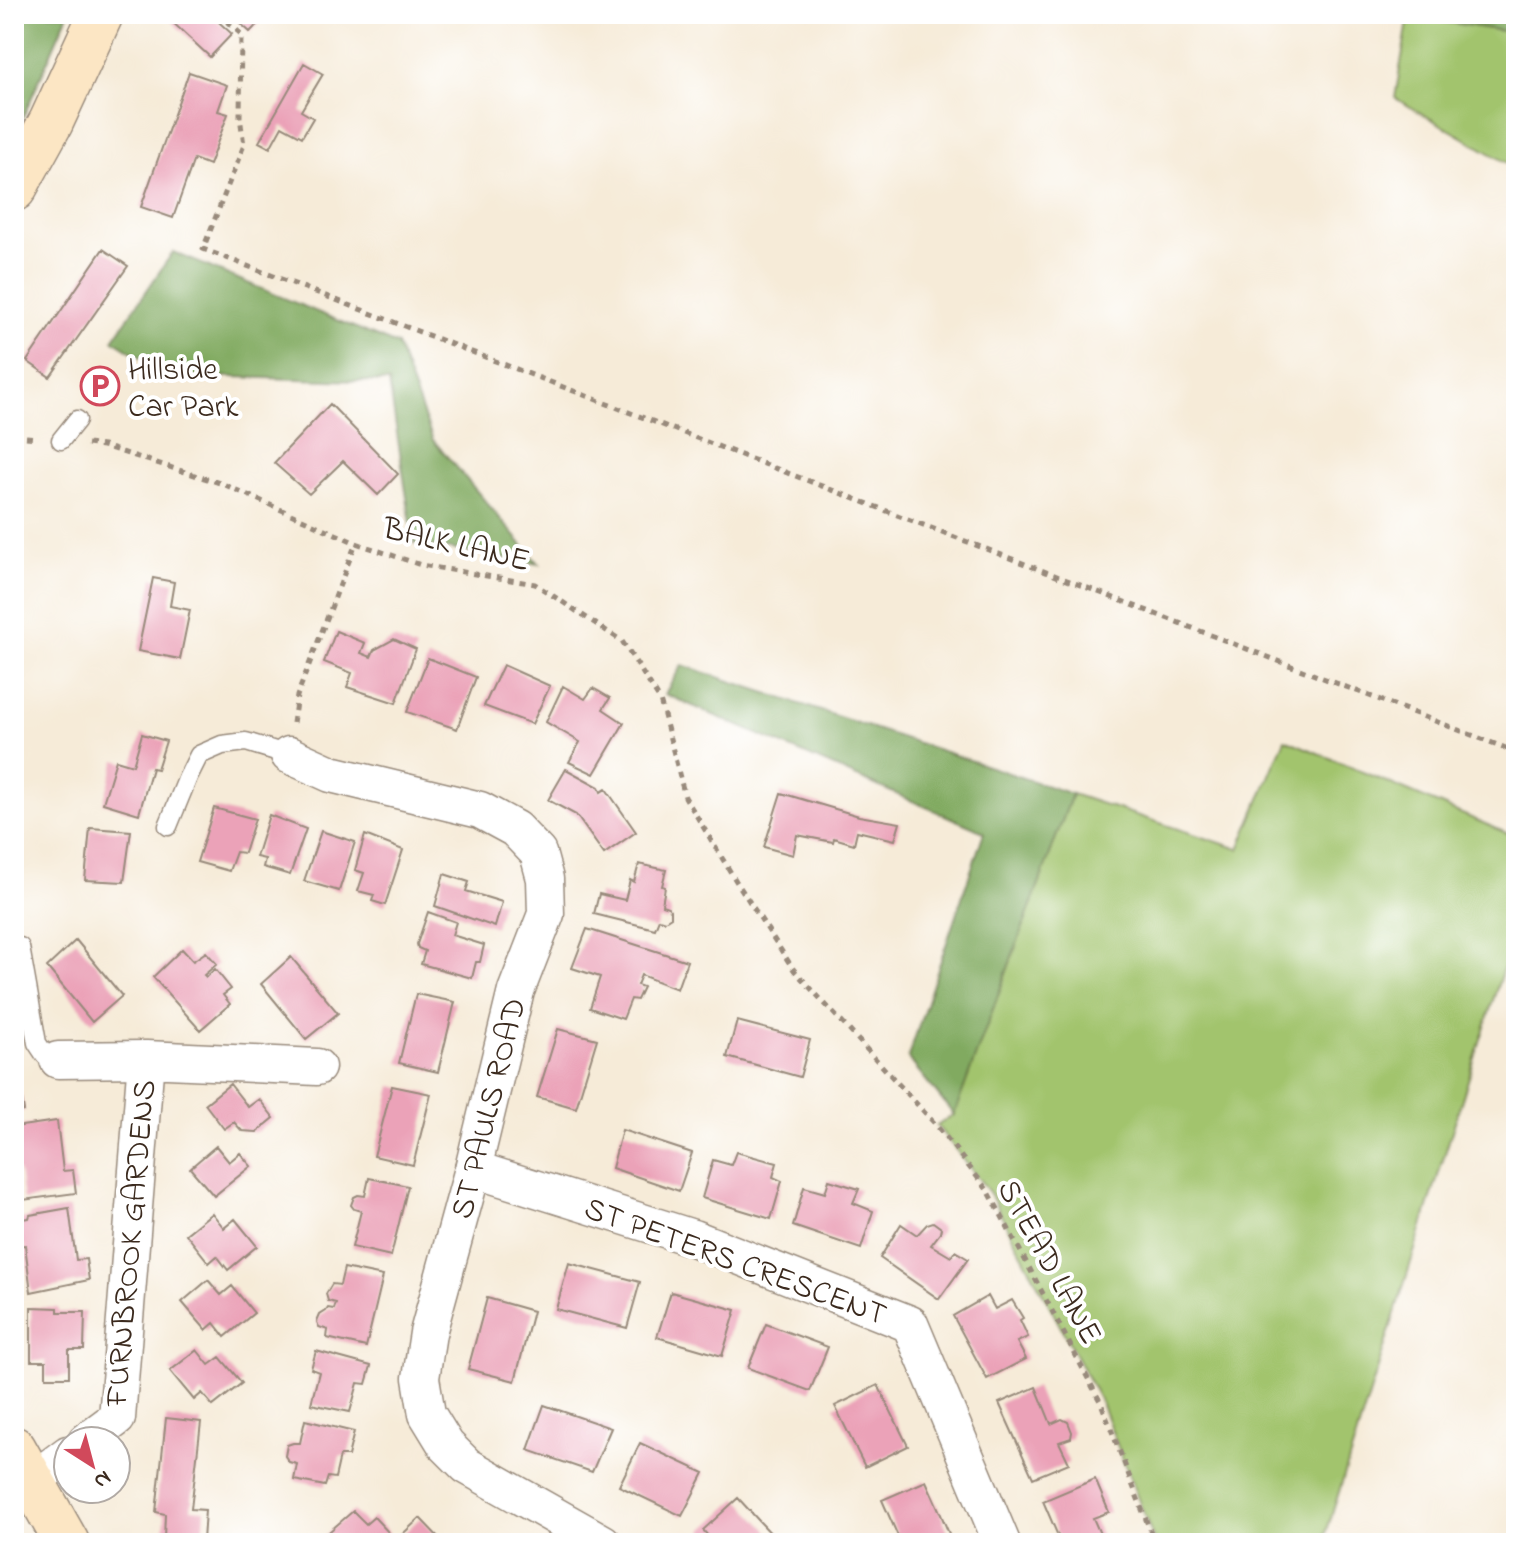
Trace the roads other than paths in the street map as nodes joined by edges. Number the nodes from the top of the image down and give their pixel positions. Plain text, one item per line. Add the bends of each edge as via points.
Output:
1 (101, 14) edge
2 (14, 189) edge
3 (77, 420) dead end
4 (61, 440) road end
5 (289, 755) joint
6 (168, 826) dead end
7 (20, 947) dead end
8 (146, 1059) junction
9 (58, 1060) joint
10 (317, 1067) dead end
11 (473, 1169) junction
12 (108, 1425) edge
13 (52, 1458) edge
14 (23, 1465) edge
15 (551, 1531) edge
16 (67, 1543) edge
17 (603, 1543) edge
18 (1002, 1543) edge

1 - 2 street
3 - 4 lane
5 - 6 lane via 246,742 199,755
5 - 11 street, ST PAULS ROAD via 331,774 480,810 515,829 538,853 546,914 516,991
7 - 9 lane via 37,1043 45,1055
8 - 9 street
8 - 10 street, FURNBROOK GARDENS
8 - 12 street, FURNBROOK GARDENS via 117,1418
11 - 15 street, ST PAULS ROAD via 428,1333 421,1378 427,1414 467,1466
11 - 18 street, ST PETERS CRESCENT via 693,1238 910,1324
13 - 14 street
14 - 16 street
15 - 17 street, ST PAULS ROAD

